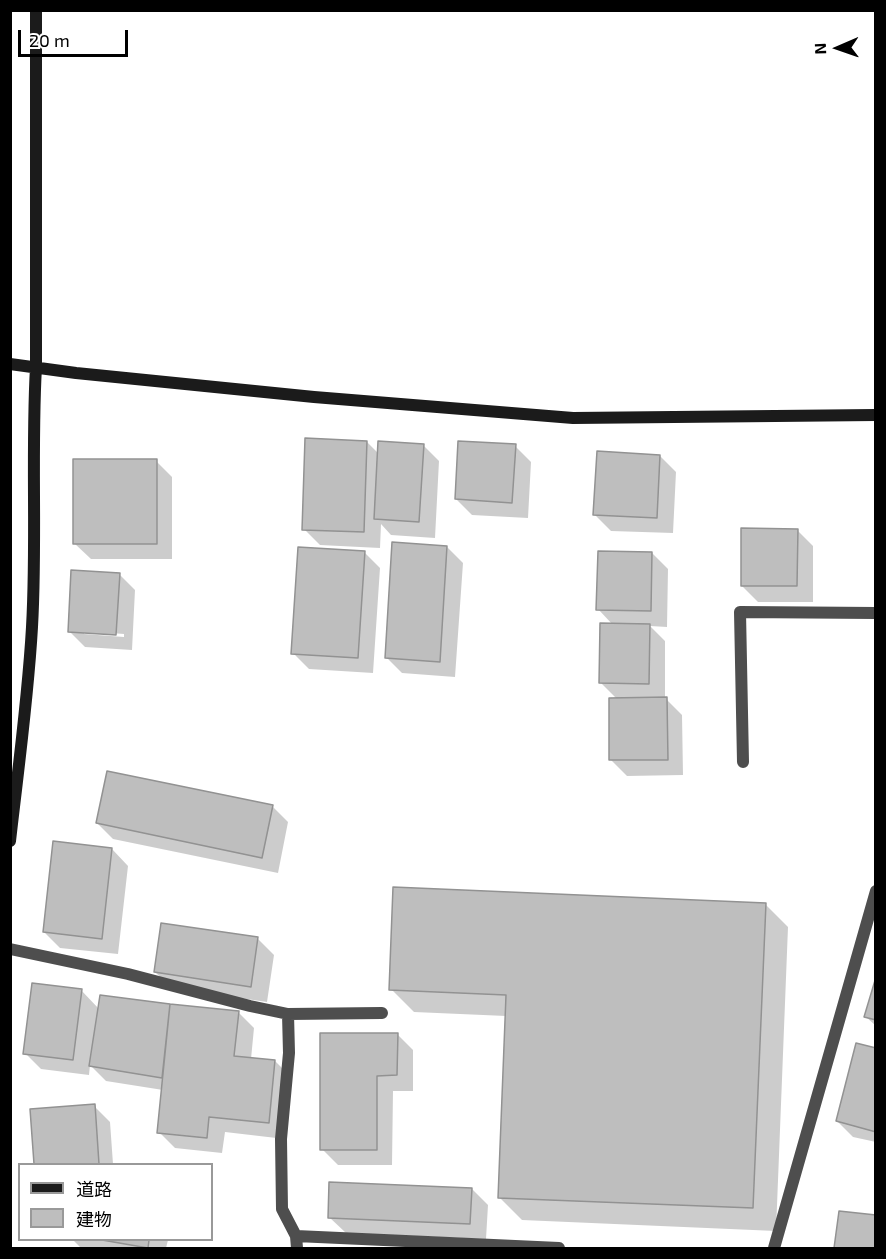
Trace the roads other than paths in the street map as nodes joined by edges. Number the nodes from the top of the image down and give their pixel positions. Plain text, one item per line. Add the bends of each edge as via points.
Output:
1 (36, 10) edge
2 (10, 364) edge
3 (36, 367) junction
4 (876, 414) edge
5 (876, 613) edge
6 (742, 762) dead end
7 (10, 841) edge
8 (876, 891) edge
9 (10, 948) edge
10 (382, 1013) dead end
11 (288, 1014) junction
12 (296, 1242) edge
13 (559, 1248) edge
14 (774, 1248) edge

1 - 3 street
2 - 3 street
3 - 4 street via 314,397 573,418
3 - 7 street via 33,626
5 - 6 street via 740,612
8 - 14 street
9 - 11 street
10 - 11 street
11 - 12 street via 289,1053 281,1139 282,1209
12 - 13 street

